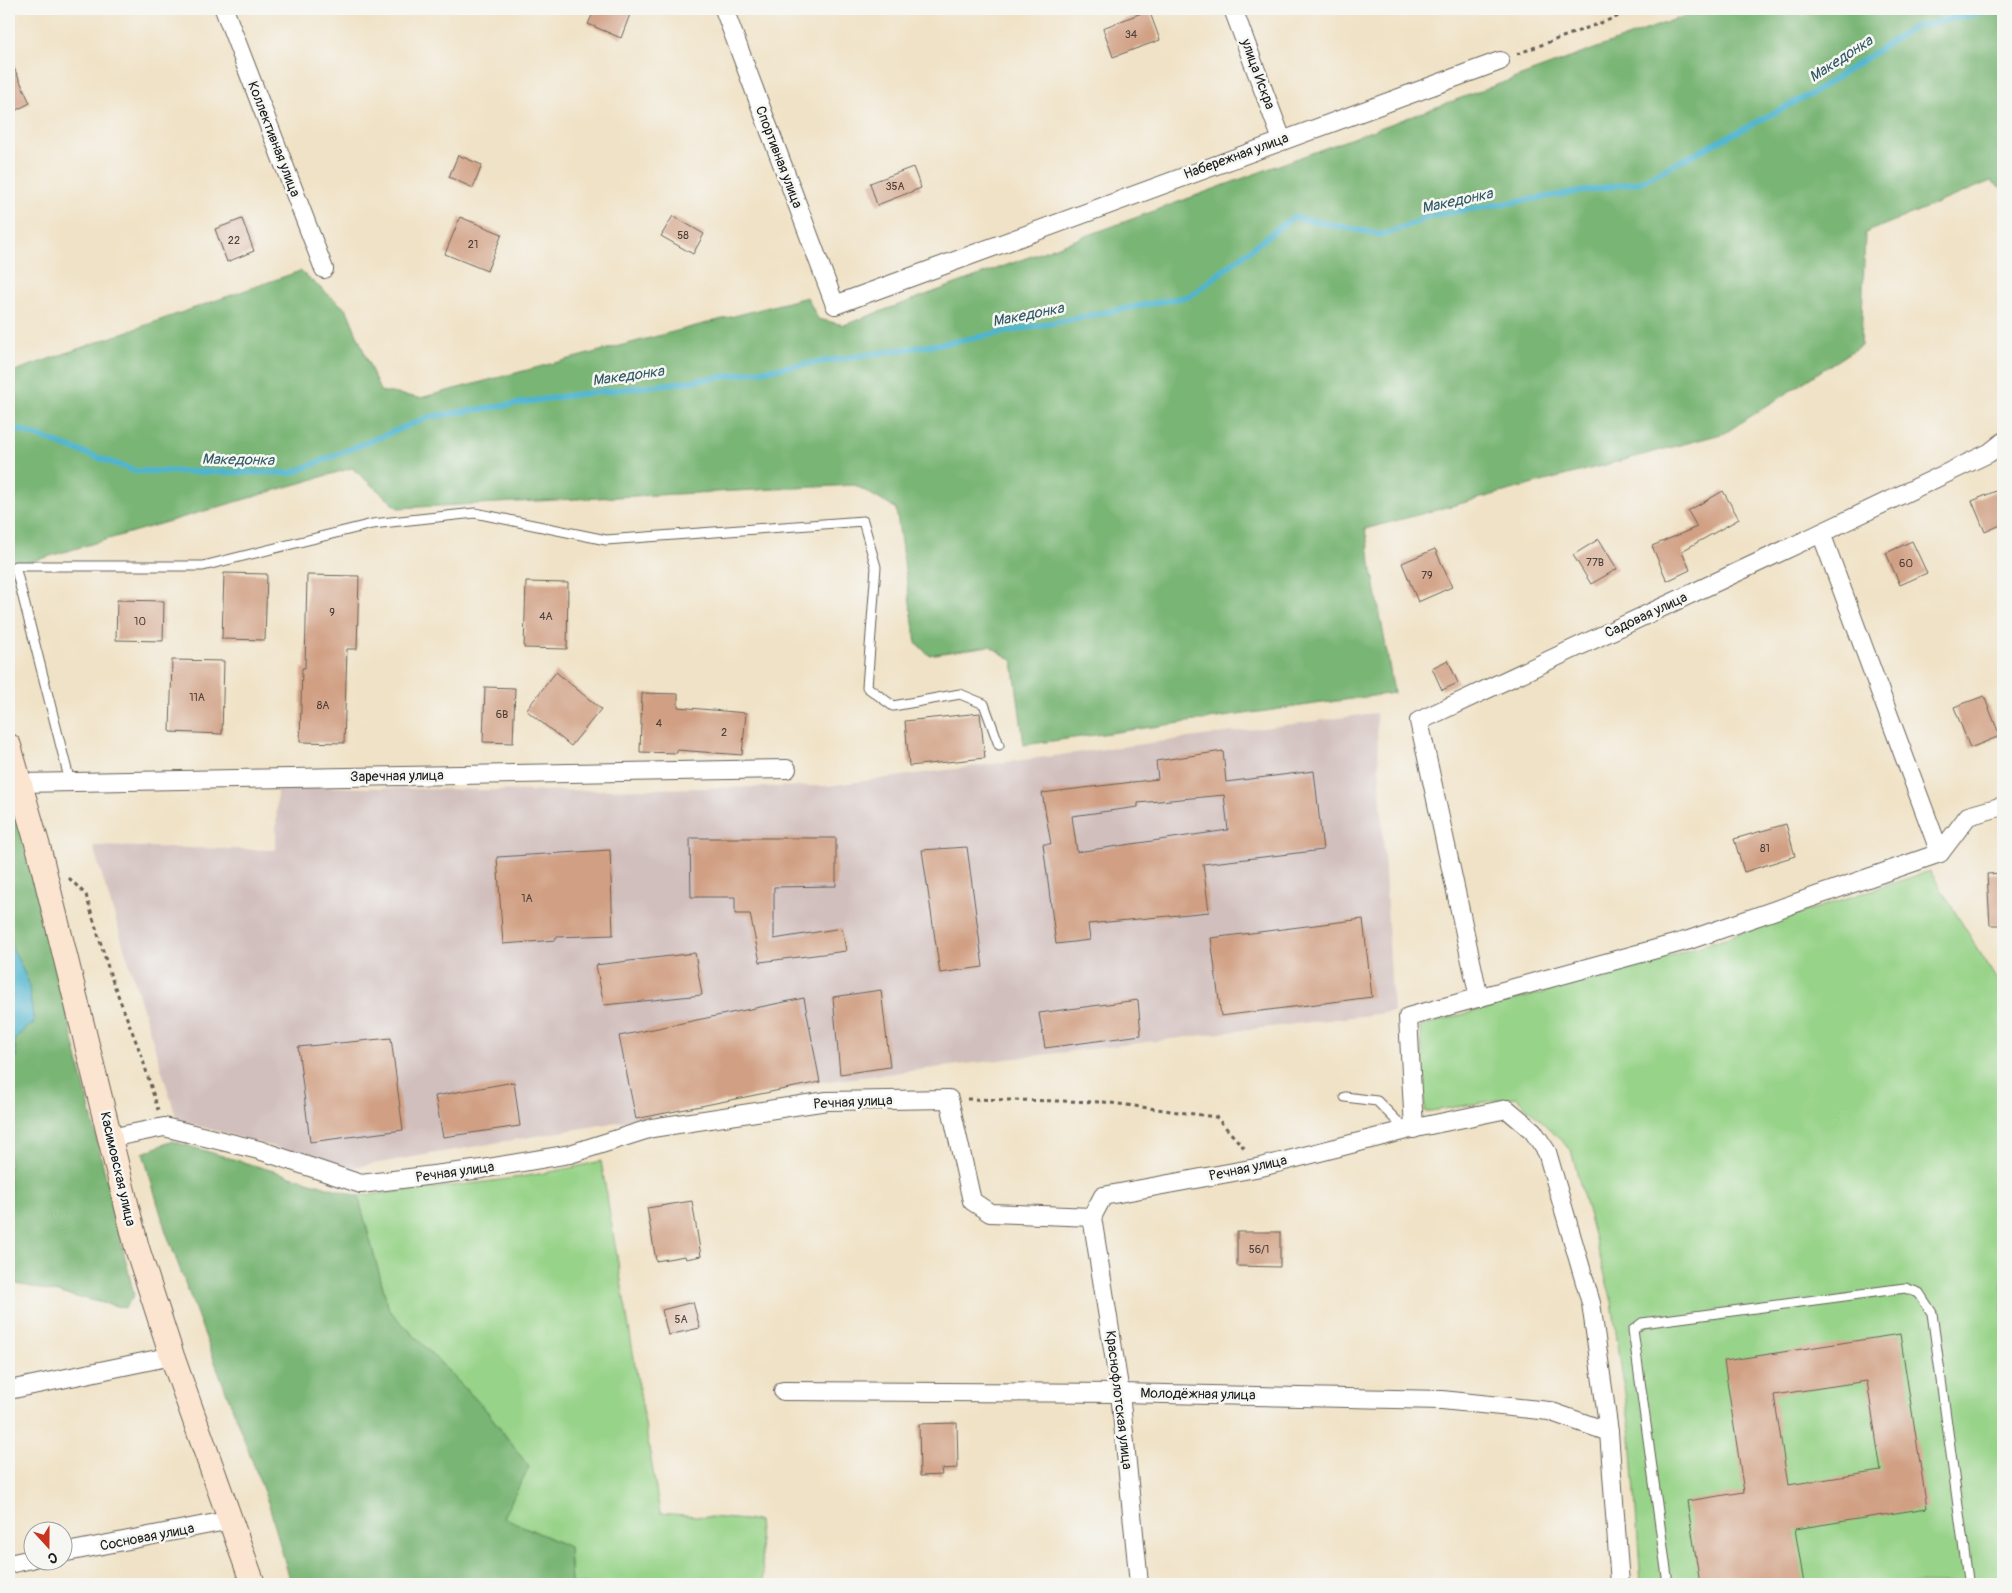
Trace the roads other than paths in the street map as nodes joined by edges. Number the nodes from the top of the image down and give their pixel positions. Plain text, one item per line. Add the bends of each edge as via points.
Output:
1 (224, 9) edge
2 (724, 9) edge
3 (1233, 9) edge
4 (1500, 60) road end
5 (1282, 140) junction
6 (324, 269) dead end
7 (835, 305) joint
8 (2003, 442) edge
9 (1821, 533) junction
10 (999, 745) dead end
11 (9, 746) edge
12 (787, 769) dead end
13 (70, 782) junction
14 (15, 786) edge
15 (2003, 806) edge
16 (1940, 853) junction
17 (1479, 998) junction
18 (1345, 1097) dead end
19 (1410, 1130) junction
20 (110, 1138) junction
21 (1092, 1217) junction
22 (172, 1356) junction
23 (9, 1390) edge
24 (783, 1391) dead end
25 (1120, 1393) junction
26 (1609, 1432) junction
27 (230, 1520) junction
28 (72, 1551) edge
29 (22, 1561) edge
30 (9, 1564) edge
31 (253, 1584) edge
32 (1140, 1584) edge
33 (1620, 1584) edge
34 (1668, 1584) edge
35 (1966, 1584) edge

1 - 6 street, Коллективная улица
2 - 7 street, Спортивная улица
3 - 5 street, улица Искра
4 - 5 street, Набережная улица
5 - 7 street, Набережная улица
8 - 9 street via 1989,454
9 - 16 street
9 - 17 street, Садовая улица via 1419,721
10 - 13 lane via 984,704 960,694 893,706 867,687 876,567 863,521 606,540 475,513 372,524 203,566 15,566
11 - 14 main road, Касимовская улица
12 - 13 street, Заречная улица
13 - 14 street, Заречная улица
14 - 20 main road, Касимовская улица via 72,980
15 - 16 street via 1968,816
16 - 17 street via 1689,940
17 - 19 street via 1408,1017
18 - 19 lane via 1377,1101
19 - 21 street, Речная улица via 1261,1167 1103,1196
19 - 26 street, Речная улица via 1507,1109 1533,1131 1548,1152 1591,1303
20 - 21 street, Речная улица via 164,1126 259,1150 361,1184 570,1154 652,1128 827,1102 949,1099 972,1201 990,1213
20 - 22 main road, Касимовская улица via 137,1248
21 - 25 street, Краснофлотская улица
22 - 23 street
22 - 27 main road, Касимовская улица
24 - 25 street, Молодёжная улица
25 - 26 street, Молодёжная улица via 1442,1400 1549,1411
25 - 32 street, Краснофлотская улица
26 - 33 street
27 - 28 street, Сосновая улица
27 - 31 main road, Касимовская улица
29 - 30 street
34 - 35 lane via 1633,1330 1642,1323 1905,1288 1919,1293 1932,1313

